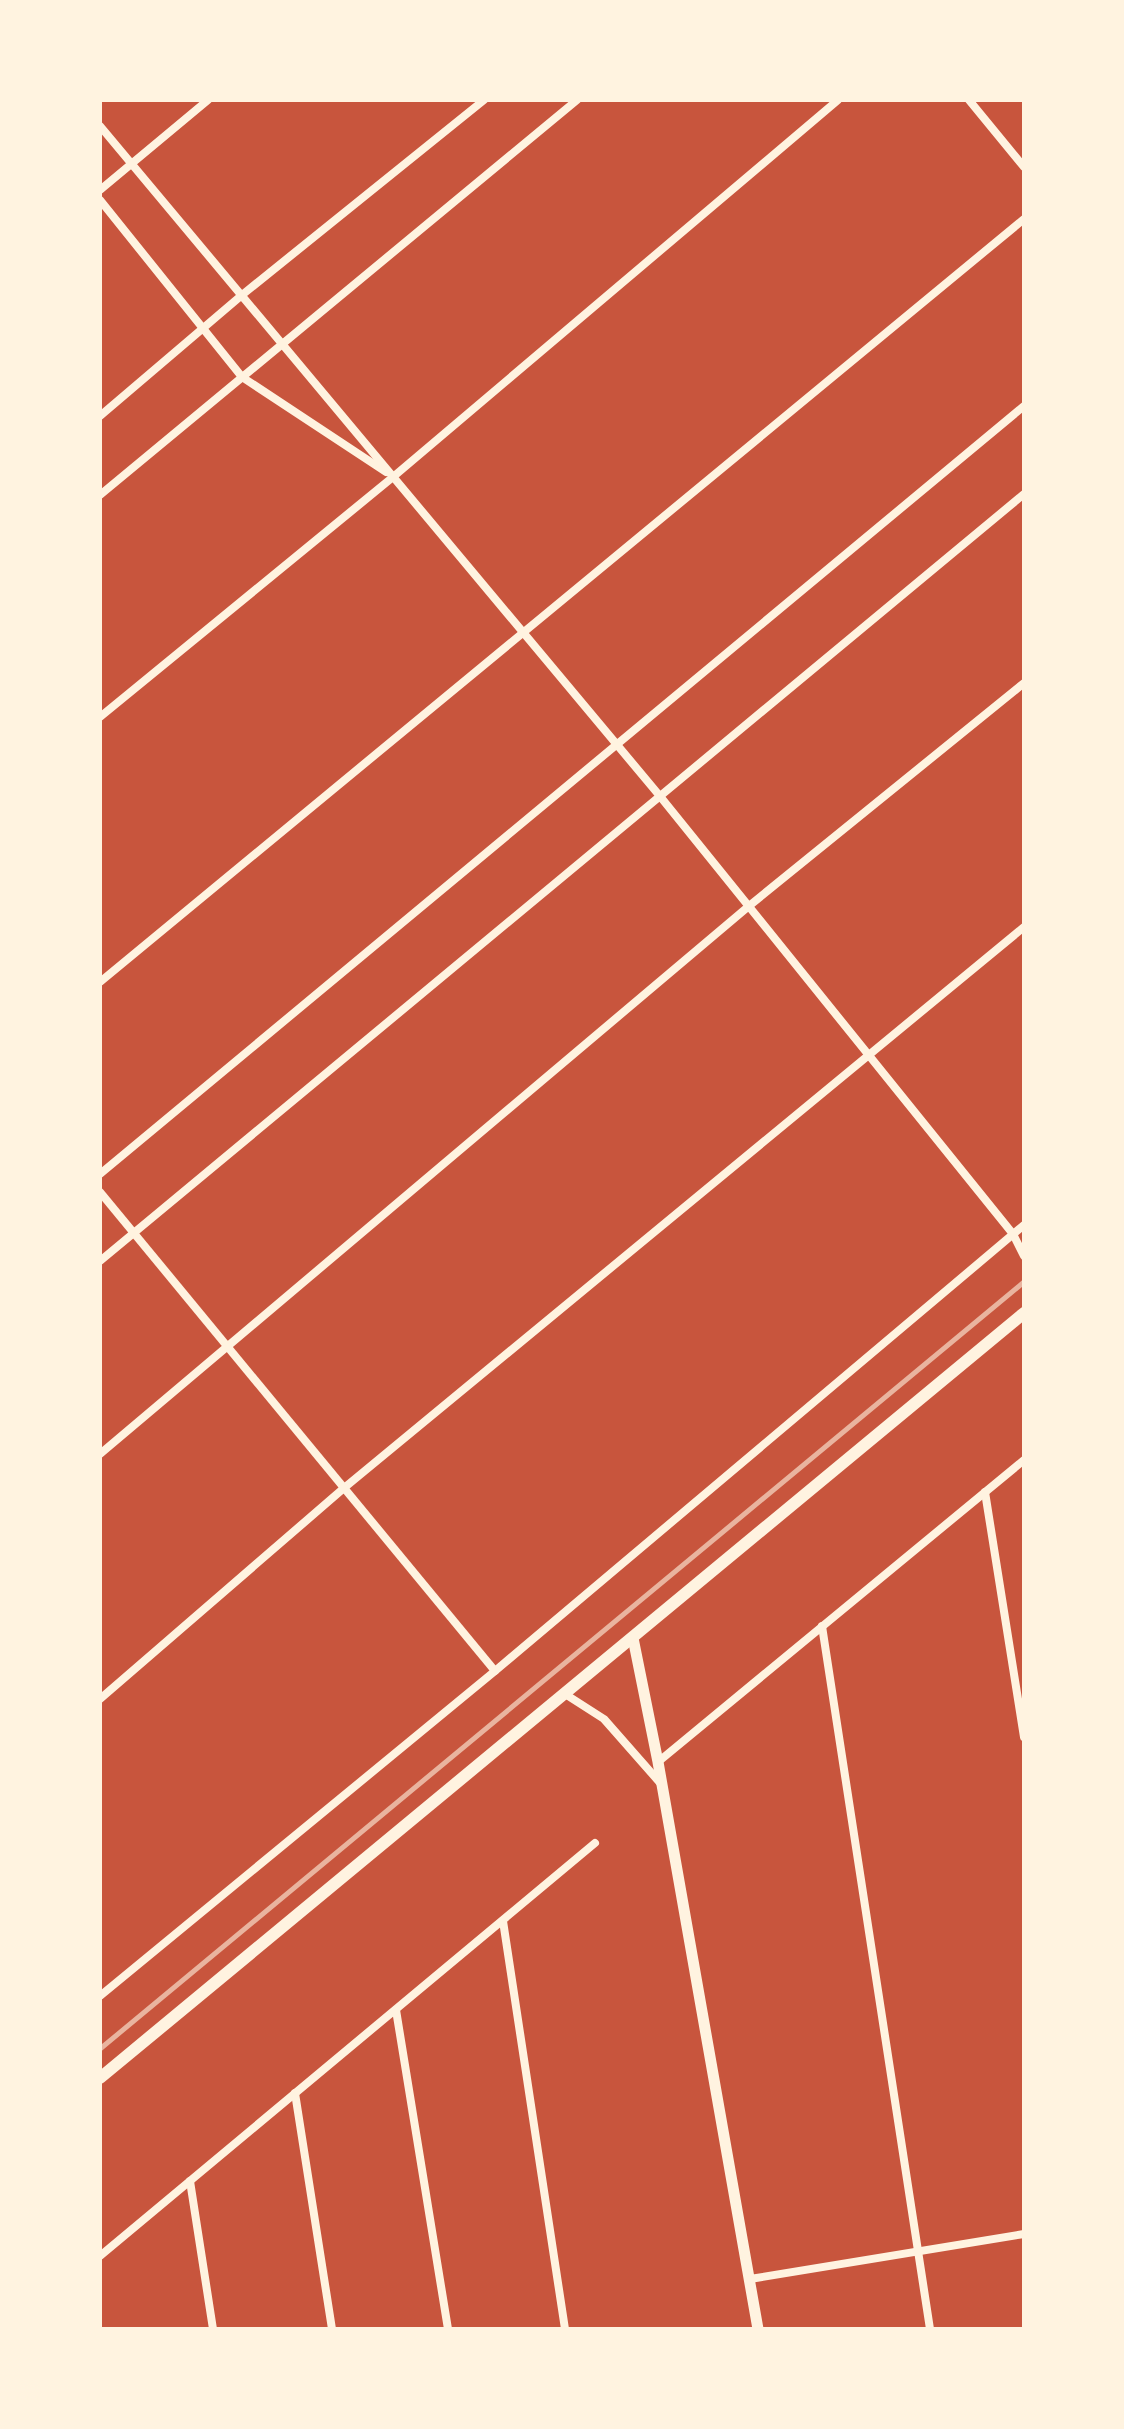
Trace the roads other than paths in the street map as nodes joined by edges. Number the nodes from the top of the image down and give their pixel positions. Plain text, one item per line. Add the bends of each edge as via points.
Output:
1 (208, 100) edge
2 (484, 100) edge
3 (577, 100) edge
4 (838, 100) edge
5 (969, 100) edge
6 (100, 126) edge
7 (132, 163) junction
8 (1024, 167) edge
9 (100, 190) edge
10 (100, 200) edge
11 (1024, 219) edge
12 (242, 295) junction
13 (202, 328) junction
14 (282, 344) junction
15 (242, 377) junction
16 (1024, 406) edge
17 (100, 416) edge
18 (393, 477) junction
19 (1024, 494) edge
20 (100, 495) edge
21 (525, 634) junction
22 (1024, 683) edge
23 (100, 717) edge
24 (618, 745) junction
25 (659, 795) junction
26 (749, 906) junction
27 (1024, 927) edge
28 (100, 982) edge
29 (868, 1055) junction
30 (100, 1174) edge
31 (100, 1192) edge
32 (1024, 1225) edge
33 (133, 1233) junction
34 (1013, 1234) junction
35 (1024, 1256) edge
36 (100, 1261) edge
37 (1024, 1313) edge
38 (228, 1348) junction
39 (100, 1454) edge
40 (1024, 1460) edge
41 (344, 1488) junction
42 (985, 1492) junction
43 (822, 1626) junction
44 (633, 1638) junction
45 (1024, 1665) edge
46 (1013, 1667) junction
47 (495, 1671) junction
48 (565, 1694) junction
49 (100, 1699) edge
50 (1024, 1737) edge
51 (658, 1762) junction
52 (662, 1785) junction
53 (595, 1843) dead end
54 (503, 1921) junction
55 (100, 1996) edge
56 (396, 2010) junction
57 (100, 2078) edge
58 (295, 2093) junction
59 (190, 2181) junction
60 (1024, 2234) edge
61 (918, 2251) junction
62 (100, 2256) edge
63 (750, 2279) junction
64 (213, 2329) edge
65 (332, 2329) edge
66 (448, 2329) edge
67 (565, 2329) edge
68 (758, 2329) edge
69 (930, 2329) edge

1 - 7 street
2 - 12 street
3 - 14 street
4 - 18 street
5 - 8 street
6 - 7 street
7 - 9 street
7 - 12 street
10 - 13 street
11 - 21 street
12 - 13 street
12 - 14 street
13 - 15 street
13 - 17 street
14 - 15 street
14 - 18 street
15 - 18 street
15 - 20 street
16 - 24 street
18 - 21 street
18 - 23 street
19 - 25 street
21 - 24 street
21 - 28 street
22 - 26 street
24 - 25 street
24 - 30 street
25 - 26 street
25 - 33 street
26 - 29 street
26 - 38 street
27 - 29 street
29 - 34 street
29 - 41 street
31 - 33 street
32 - 34 street
33 - 36 street
33 - 38 street
34 - 35 street
34 - 47 street
37 - 44 main road
38 - 39 street
38 - 41 street
40 - 42 street
41 - 47 street
41 - 49 street
42 - 43 street
42 - 46 street
43 - 51 street
43 - 61 street
44 - 48 main road
44 - 51 street
45 - 46 street
46 - 50 street
47 - 55 street
48 - 52 street via 604,1719
48 - 57 main road
51 - 52 street
52 - 63 street
53 - 54 street
54 - 56 street
54 - 67 street
56 - 58 street
56 - 66 street
58 - 59 street
58 - 65 street
59 - 62 street
59 - 64 street
60 - 61 street
61 - 63 street
61 - 69 street
63 - 68 street

